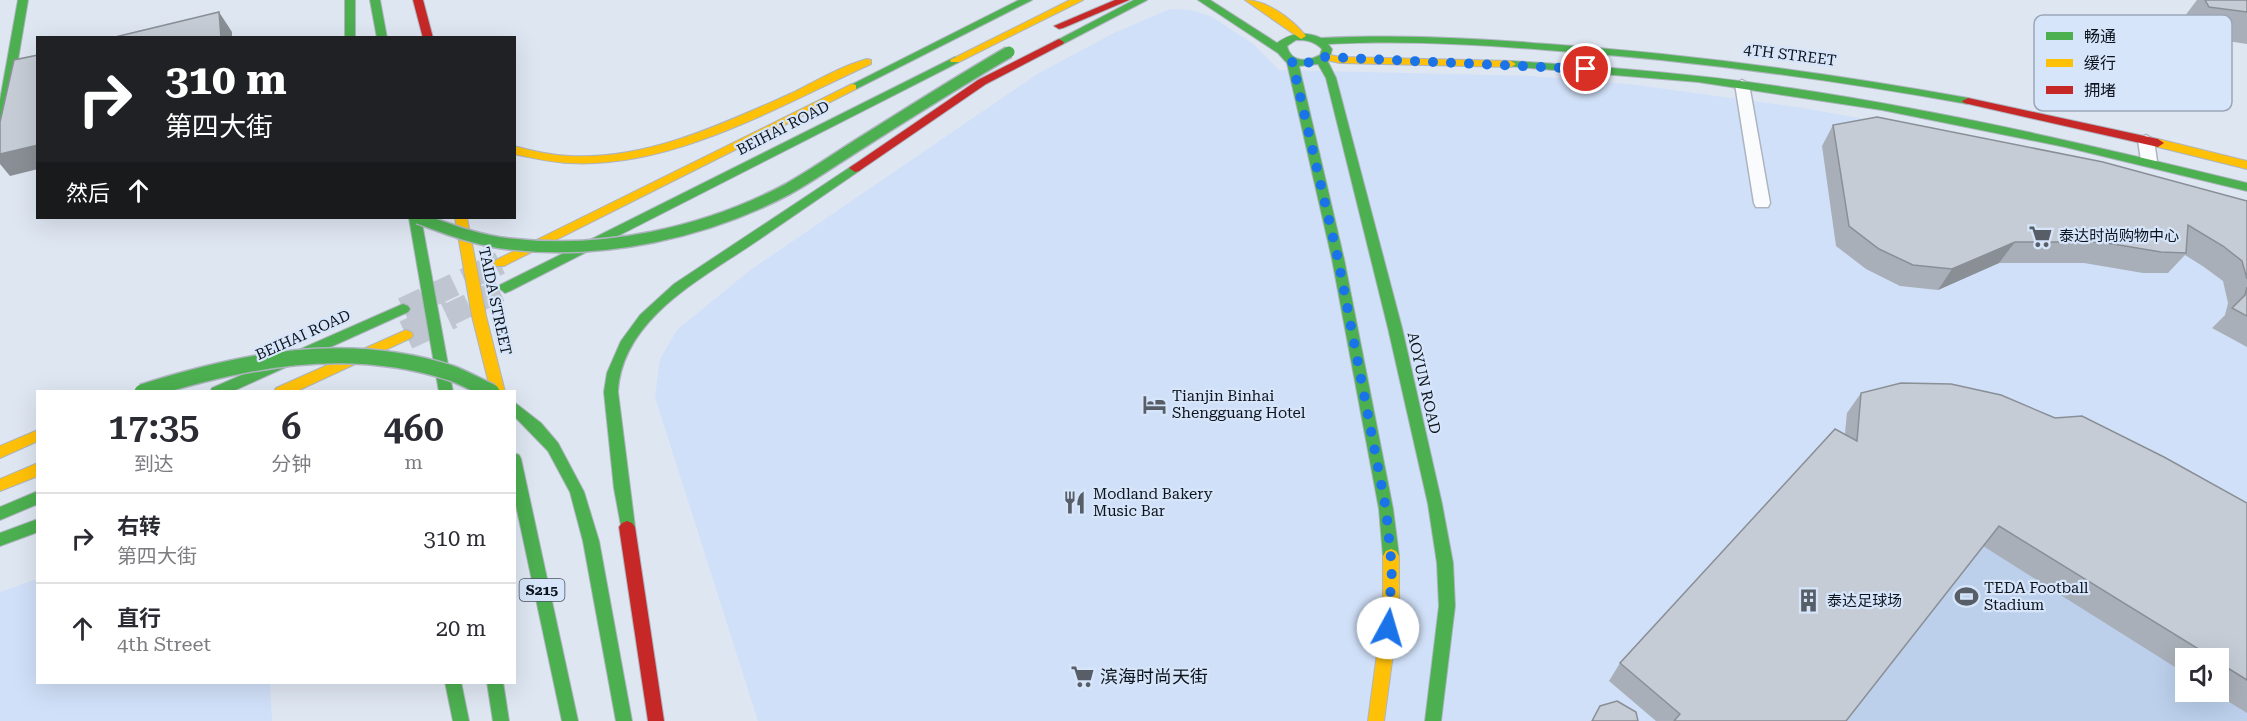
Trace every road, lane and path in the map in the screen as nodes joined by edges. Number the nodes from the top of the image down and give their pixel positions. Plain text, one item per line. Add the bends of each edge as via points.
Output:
1 (23, 0) edge
2 (350, 0) edge
3 (375, 0) edge
4 (418, 0) edge
5 (1017, 0) edge
6 (1027, 0) edge
7 (1078, 0) edge
8 (1108, 0) edge
9 (1124, 0) edge
10 (1142, 0) edge
11 (1203, 0) edge
12 (1250, 0) edge
13 (350, 36) edge
14 (382, 36) edge
15 (427, 36) edge
16 (1301, 36) junction
17 (1321, 41) junction
18 (910, 42) dead end
19 (1014, 49) dead end
20 (1280, 50) junction
21 (878, 57) dead end
22 (1323, 59) junction
23 (1292, 61) junction
24 (1769, 68) junction
25 (1742, 84) junction
26 (1773, 89) junction
27 (2029, 113) junction
28 (0, 131) edge
29 (2032, 134) junction
30 (2146, 140) junction
31 (516, 151) edge
32 (2149, 161) junction
33 (2247, 165) edge
34 (2247, 187) edge
35 (1762, 203) dead end
36 (416, 219) edge
37 (419, 219) edge
38 (461, 219) edge
39 (500, 263) tunnel mouth
40 (505, 288) tunnel mouth
41 (403, 309) tunnel mouth
42 (406, 335) tunnel mouth
43 (148, 390) edge
44 (221, 390) edge
45 (285, 390) edge
46 (446, 390) edge
47 (487, 390) edge
48 (498, 390) edge
49 (516, 408) edge
50 (36, 436) edge
51 (0, 452) edge
52 (516, 468) edge
53 (36, 470) edge
54 (0, 484) edge
55 (36, 498) edge
56 (0, 514) edge
57 (36, 526) edge
58 (0, 540) edge
59 (453, 684) edge
60 (495, 684) edge
61 (460, 721) edge
62 (501, 721) edge
63 (570, 721) edge
64 (624, 721) edge
65 (656, 721) edge
66 (1376, 721) edge
67 (1433, 721) edge

1 - 28 main road
2 - 13 main road
3 - 14 main road
4 - 15 main road
5 - 18 main road
6 - 39 main road, BEIHAI ROAD
7 - 40 main road, BEIHAI ROAD
8 - 9 main road via 1054,28
10 - 65 main road via 1014,64 957,98 693,277 660,302 631,335 610,388
11 - 20 main road
12 - 16 main road
16 - 17 main road, 4TH STREET
16 - 20 main road via 1288,39
17 - 22 main road, AOYUN ROAD via 1327,49
17 - 24 main road, 4TH STREET via 1508,43
19 - 37 main road, bridge via 787,189 702,224 615,242 536,246 466,235
20 - 23 main road
21 - 31 main road via 692,140 650,152 586,161 544,158
22 - 23 main road via 1306,64
22 - 25 main road via 1582,68
22 - 67 main road, AOYUN ROAD via 1395,328 1445,563 1447,606
23 - 66 main road via 1338,259 1386,509 1392,569
24 - 26 street
24 - 27 main road, 4TH STREET via 1868,82
25 - 26 main road
25 - 35 street
26 - 29 main road
27 - 29 street
27 - 30 main road, 4TH STREET
29 - 32 main road
30 - 32 street
30 - 33 main road, 4TH STREET
32 - 34 main road
36 - 46 main road
38 - 48 main road, TAIDA STREET
41 - 44 main road, BEIHAI ROAD
42 - 45 main road
43 - 47 main road, bridge via 229,366 343,354 434,367
49 - 64 main road via 555,447 581,498 597,565
50 - 51 main road
52 - 63 main road, S215
53 - 54 main road
55 - 56 main road
57 - 58 main road
59 - 61 main road
60 - 62 main road

